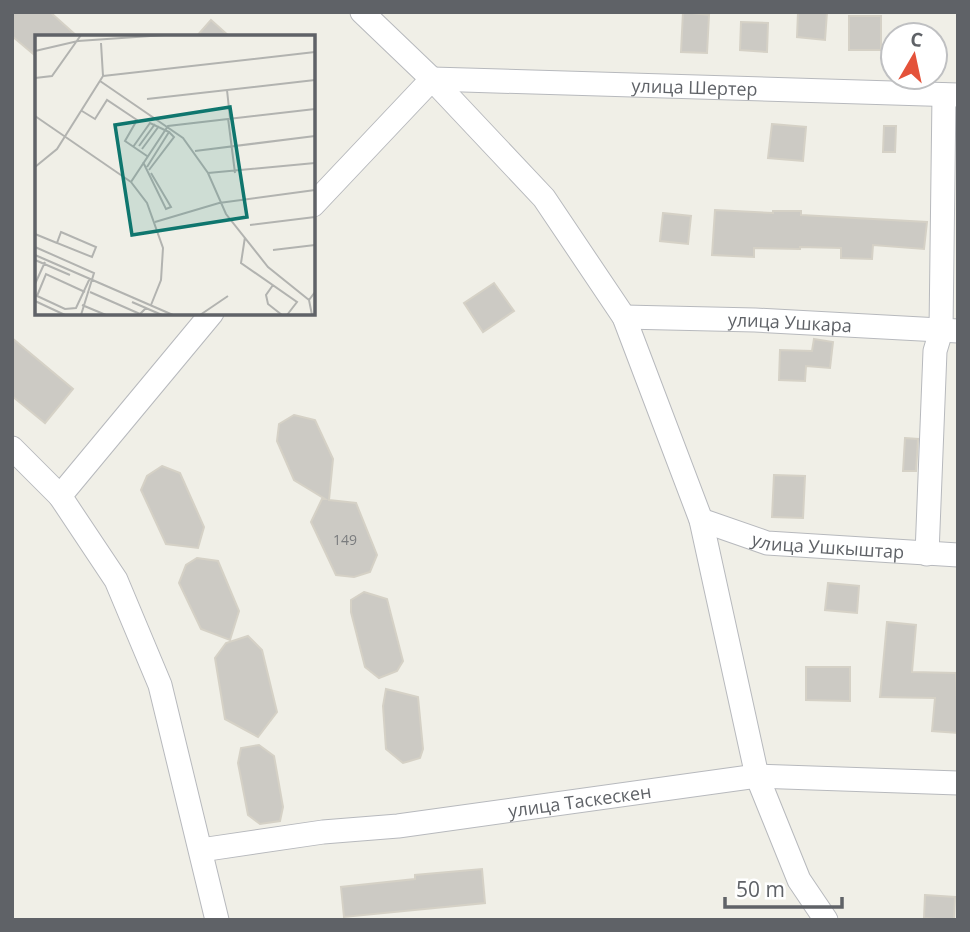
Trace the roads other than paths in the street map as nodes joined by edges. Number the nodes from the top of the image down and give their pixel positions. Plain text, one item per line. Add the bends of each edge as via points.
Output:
1 (362, 12) edge
2 (432, 79) junction
3 (951, 95) edge
4 (315, 203) edge
5 (210, 315) edge
6 (624, 317) junction
7 (949, 331) edge
8 (12, 448) edge
9 (60, 496) junction
10 (701, 520) junction
11 (927, 554) junction
12 (958, 555) edge
13 (757, 776) junction
14 (958, 783) edge
15 (201, 850) junction
16 (217, 920) edge
17 (826, 920) edge

1 - 2 street
2 - 3 street, улица Шертер
2 - 4 street
2 - 6 street via 544,198
3 - 7 street
5 - 9 street
6 - 7 street, улица Ушкара
6 - 10 street
7 - 11 street via 935,351
8 - 9 street
9 - 15 street via 116,580 160,685
10 - 11 street, улица Ушкыштар via 767,543
10 - 13 street
11 - 12 street, улица Ушкыштар
13 - 14 street, улица Таскескен
13 - 15 street, улица Таскескен
13 - 17 street via 799,880
15 - 16 street

